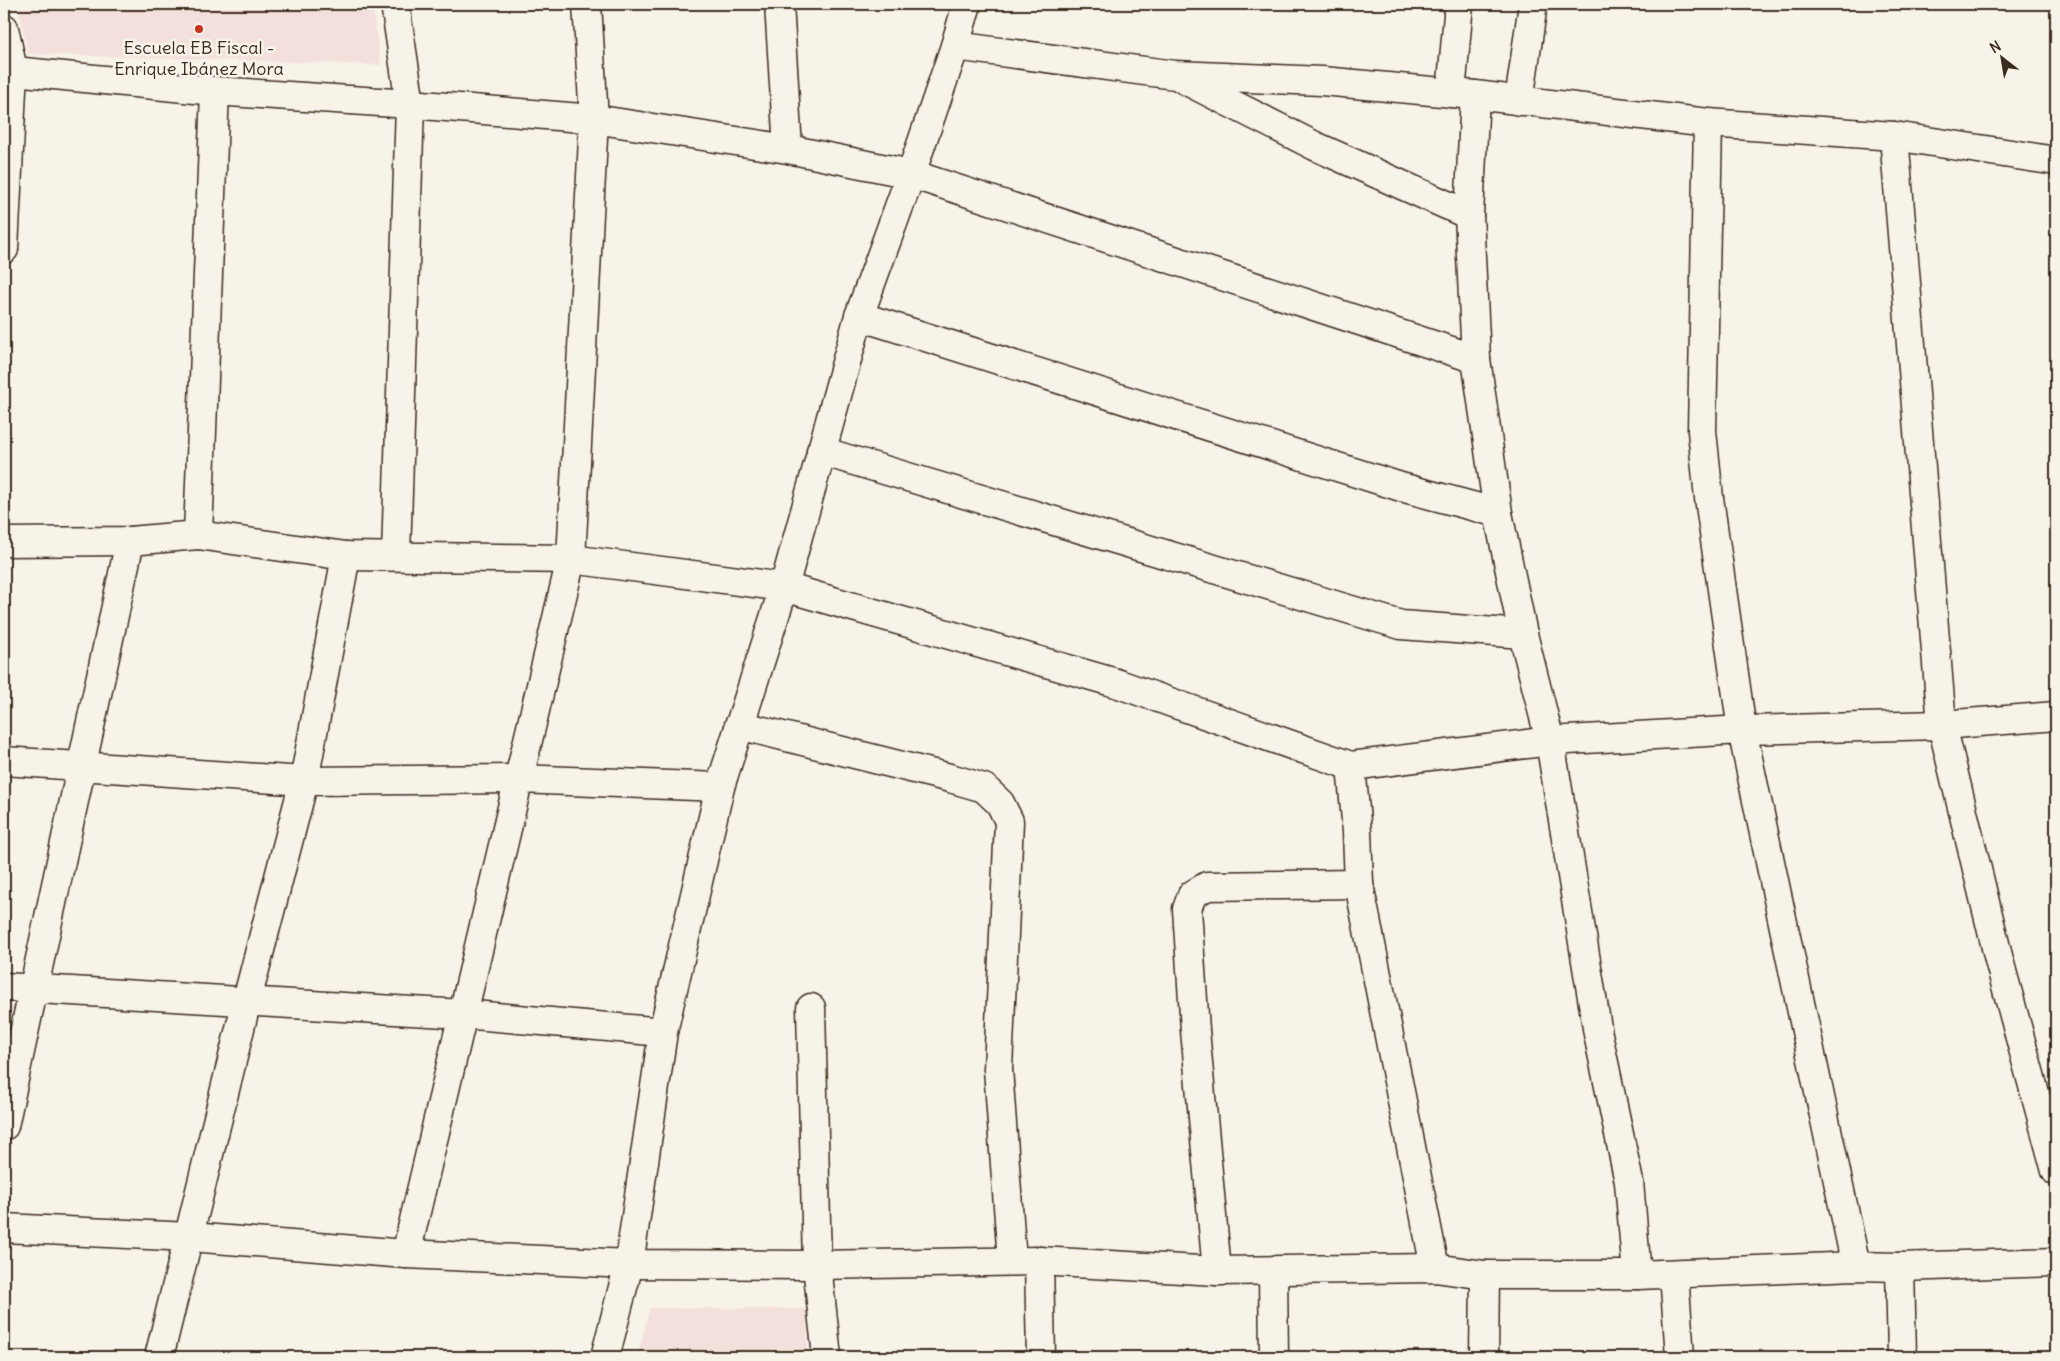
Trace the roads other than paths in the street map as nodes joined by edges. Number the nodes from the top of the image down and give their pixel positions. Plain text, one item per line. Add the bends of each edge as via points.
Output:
1 (395, 4) edge
2 (587, 4) edge
3 (779, 4) edge
4 (967, 4) edge
5 (1459, 4) edge
6 (1533, 4) edge
7 (4, 28) edge
8 (955, 46) junction
9 (8, 70) edge
10 (1175, 76) junction
11 (215, 91) junction
12 (1463, 94) junction
13 (1519, 101) junction
14 (410, 104) junction
15 (594, 119) junction
16 (1708, 123) junction
17 (1894, 136) junction
18 (788, 149) junction
19 (2056, 161) edge
20 (911, 174) junction
21 (1469, 215) junction
22 (4, 249) edge
23 (859, 316) junction
24 (1476, 359) junction
25 (821, 451) junction
26 (1498, 513) junction
27 (198, 535) junction
28 (130, 541) junction
29 (4, 542) edge
30 (346, 556) junction
31 (396, 556) junction
32 (571, 559) junction
33 (784, 587) junction
34 (1523, 634) junction
35 (2056, 716) edge
36 (739, 725) junction
37 (1942, 725) junction
38 (1742, 730) junction
39 (1550, 741) junction
40 (4, 761) edge
41 (82, 765) junction
42 (1351, 766) junction
43 (518, 779) junction
44 (304, 781) junction
45 (720, 787) junction
46 (1359, 884) junction
47 (4, 987) edge
48 (33, 989) junction
49 (247, 1000) junction
50 (811, 1008) dead end
51 (463, 1014) junction
52 (664, 1032) junction
53 (4, 1126) edge
54 (2056, 1171) edge
55 (4, 1228) edge
56 (190, 1237) junction
57 (406, 1254) junction
58 (1025, 1261) junction
59 (2056, 1262) edge
60 (629, 1264) junction
61 (817, 1265) junction
62 (1856, 1266) junction
63 (1900, 1267) junction
64 (1435, 1268) junction
65 (1217, 1271) junction
66 (1273, 1272) junction
67 (1674, 1274) junction
68 (1485, 1275) junction
69 (1637, 1275) junction
70 (159, 1357) edge
71 (605, 1357) edge
72 (826, 1357) edge
73 (1041, 1357) edge
74 (1274, 1357) edge
75 (1484, 1357) edge
76 (1680, 1357) edge
77 (1902, 1357) edge

1 - 14 street
2 - 15 street
3 - 18 street
4 - 8 street
5 - 12 street
6 - 13 street
7 - 9 street
8 - 10 street
8 - 20 street
9 - 11 street
9 - 22 street
10 - 12 street via 1322,81
10 - 21 street via 1315,146
11 - 14 street
11 - 27 street
12 - 13 street
12 - 21 street
13 - 16 street
14 - 15 street
14 - 31 street
15 - 18 street
15 - 32 street
16 - 17 street
16 - 38 street via 1702,431
17 - 19 street
17 - 37 street
18 - 20 street
20 - 23 street
20 - 24 street
21 - 24 street
23 - 25 street
23 - 26 street via 1401,487
24 - 26 street
25 - 33 street
25 - 34 street via 1401,625
26 - 34 street
27 - 28 street
27 - 30 street
28 - 29 street
28 - 41 street
30 - 31 street
30 - 44 street
31 - 32 street
32 - 33 street
32 - 43 street
33 - 36 street
33 - 42 street via 1116,683
34 - 39 street
35 - 37 street
36 - 45 street
36 - 58 street via 984,788 1000,803 1009,822 998,1069
37 - 38 street
37 - 54 street via 1999,960
38 - 39 street
38 - 62 street
39 - 42 street
39 - 69 street via 1598,1034 1629,1182
40 - 41 street
41 - 44 street
41 - 48 street
42 - 46 street
43 - 44 street
43 - 45 street
43 - 51 street
44 - 49 street
45 - 52 street
46 - 64 street
46 - 65 street via 1208,886 1192,895 1187,908
47 - 48 street
48 - 49 street
48 - 53 street
49 - 51 street
49 - 56 street
50 - 61 street
51 - 52 street
51 - 57 street
52 - 60 street
55 - 56 street
56 - 57 street
56 - 70 street
57 - 60 street
58 - 61 street
58 - 65 street
58 - 73 street
59 - 63 street
60 - 61 street
60 - 71 street
61 - 72 street
62 - 63 street
62 - 67 street
63 - 77 street
64 - 66 street
64 - 68 street
65 - 66 street
66 - 74 street
67 - 69 street
67 - 76 street
68 - 69 street
68 - 75 street

